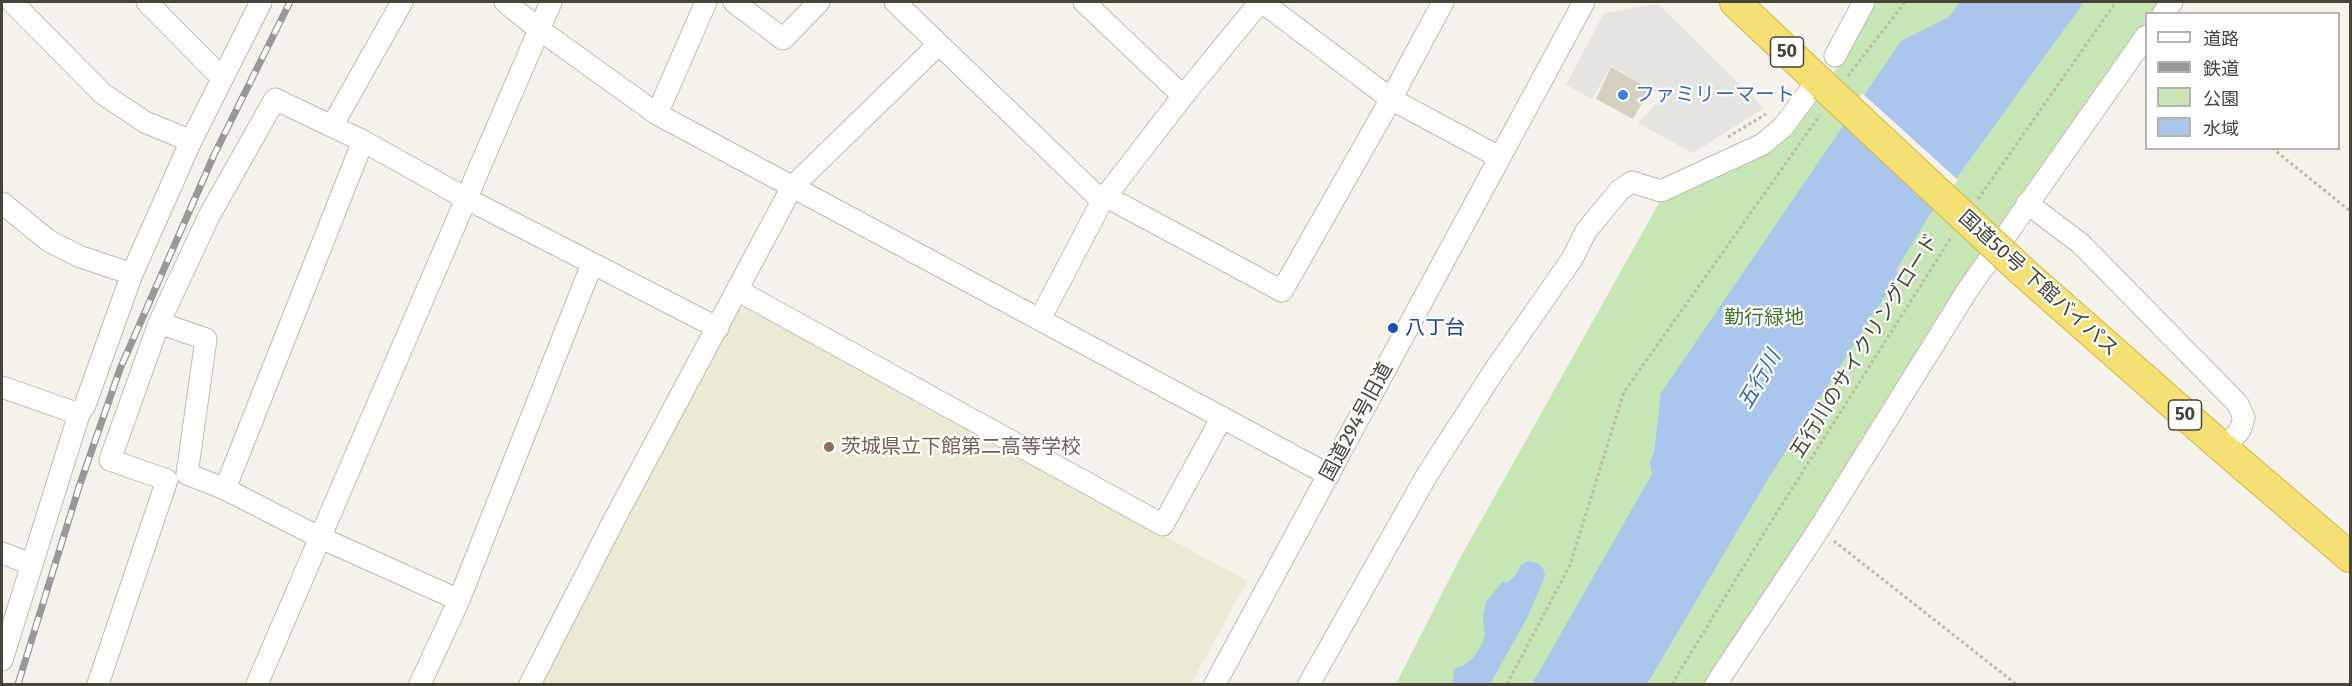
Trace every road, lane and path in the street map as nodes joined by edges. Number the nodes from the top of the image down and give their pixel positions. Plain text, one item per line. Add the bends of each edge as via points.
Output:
1 (12, 2) edge
2 (147, 2) edge
3 (261, 2) edge
4 (402, 2) edge
5 (505, 2) edge
6 (551, 2) edge
7 (706, 2) edge
8 (734, 2) edge
9 (819, 2) edge
10 (895, 2) edge
11 (1084, 2) edge
12 (1261, 2) edge
13 (1443, 2) edge
14 (1584, 2) edge
15 (1735, 2) edge
16 (1864, 2) edge
17 (1905, 2) edge
18 (2116, 2) edge
19 (540, 30) junction
20 (2145, 37) edge
21 (938, 45) junction
22 (1835, 56) dead end
23 (222, 78) junction
24 (1824, 93) junction
25 (1183, 96) junction
26 (1391, 99) junction
27 (657, 114) junction
28 (332, 126) junction
29 (191, 141) junction
30 (363, 141) junction
31 (2274, 150) edge
32 (1499, 157) junction
33 (792, 187) junction
34 (467, 198) junction
35 (1103, 198) junction
36 (1976, 202) dead end
37 (2, 203) edge
38 (2027, 203) junction
39 (2350, 211) edge
40 (1957, 228) dead end
41 (592, 264) junction
42 (132, 274) junction
43 (737, 290) junction
44 (1040, 319) junction
45 (159, 323) junction
46 (718, 328) junction
47 (2, 387) edge
48 (79, 414) junction
49 (1222, 417) junction
50 (2224, 449) junction
51 (1329, 475) junction
52 (177, 477) junction
53 (225, 489) junction
54 (1819, 529) junction
55 (321, 538) junction
56 (2, 554) edge
57 (2350, 557) edge
58 (30, 564) junction
59 (459, 600) junction
60 (2, 660) edge
61 (98, 684) edge
62 (257, 684) edge
63 (420, 684) edge
64 (530, 684) edge
65 (1215, 684) edge
66 (1309, 684) edge
67 (1507, 684) edge
68 (1672, 684) edge
69 (1716, 684) edge
70 (2016, 684) edge

1 - 29 street via 103,93 145,122
2 - 23 street
3 - 23 street
4 - 28 street
5 - 19 street
6 - 19 street
7 - 27 street
8 - 9 street via 783,39
10 - 21 street
11 - 25 street
12 - 25 street
12 - 26 street
13 - 26 street
14 - 32 street, 国道294号旧道
15 - 24 highway, 国道50号 下館バイパス / 50
16 - 22 street
17 - 24 path
18 - 36 path
19 - 27 street
19 - 34 street
20 - 38 street
21 - 33 street
21 - 35 street
23 - 29 street
24 - 50 highway, 国道50号 下館バイパス / 50, bridge
24 - 66 street via 1763,144 1661,191 1632,182 1620,190 1586,231 1572,259 1427,475
24 - 67 path via 1624,392 1570,565
25 - 35 street
26 - 32 street
26 - 35 street via 1282,291
27 - 33 street
28 - 30 street
28 - 45 street via 275,99 209,216
29 - 42 street
30 - 34 street
30 - 53 street
31 - 39 path
32 - 51 street, 国道294号旧道
33 - 43 street
33 - 44 street
34 - 41 street
34 - 55 street
35 - 44 street
37 - 42 street via 49,241 81,257
38 - 50 street via 2081,244 2238,404 2244,418 2240,430
38 - 54 street via 1967,291
40 - 68 path, 五行川のサイクリングロード
41 - 46 street
41 - 59 street
42 - 48 street
43 - 46 street
43 - 49 street via 1164,525
44 - 49 street
45 - 52 street via 206,339
45 - 52 street via 110,460
46 - 64 street
47 - 48 street
48 - 58 street
49 - 51 street
50 - 57 highway, 国道50号 下館バイパス / 50
51 - 65 street, 国道294号旧道
52 - 53 street
52 - 61 street
53 - 55 street
54 - 69 street
54 - 70 path
55 - 59 street
55 - 62 street
56 - 58 street
58 - 60 street
59 - 63 street

